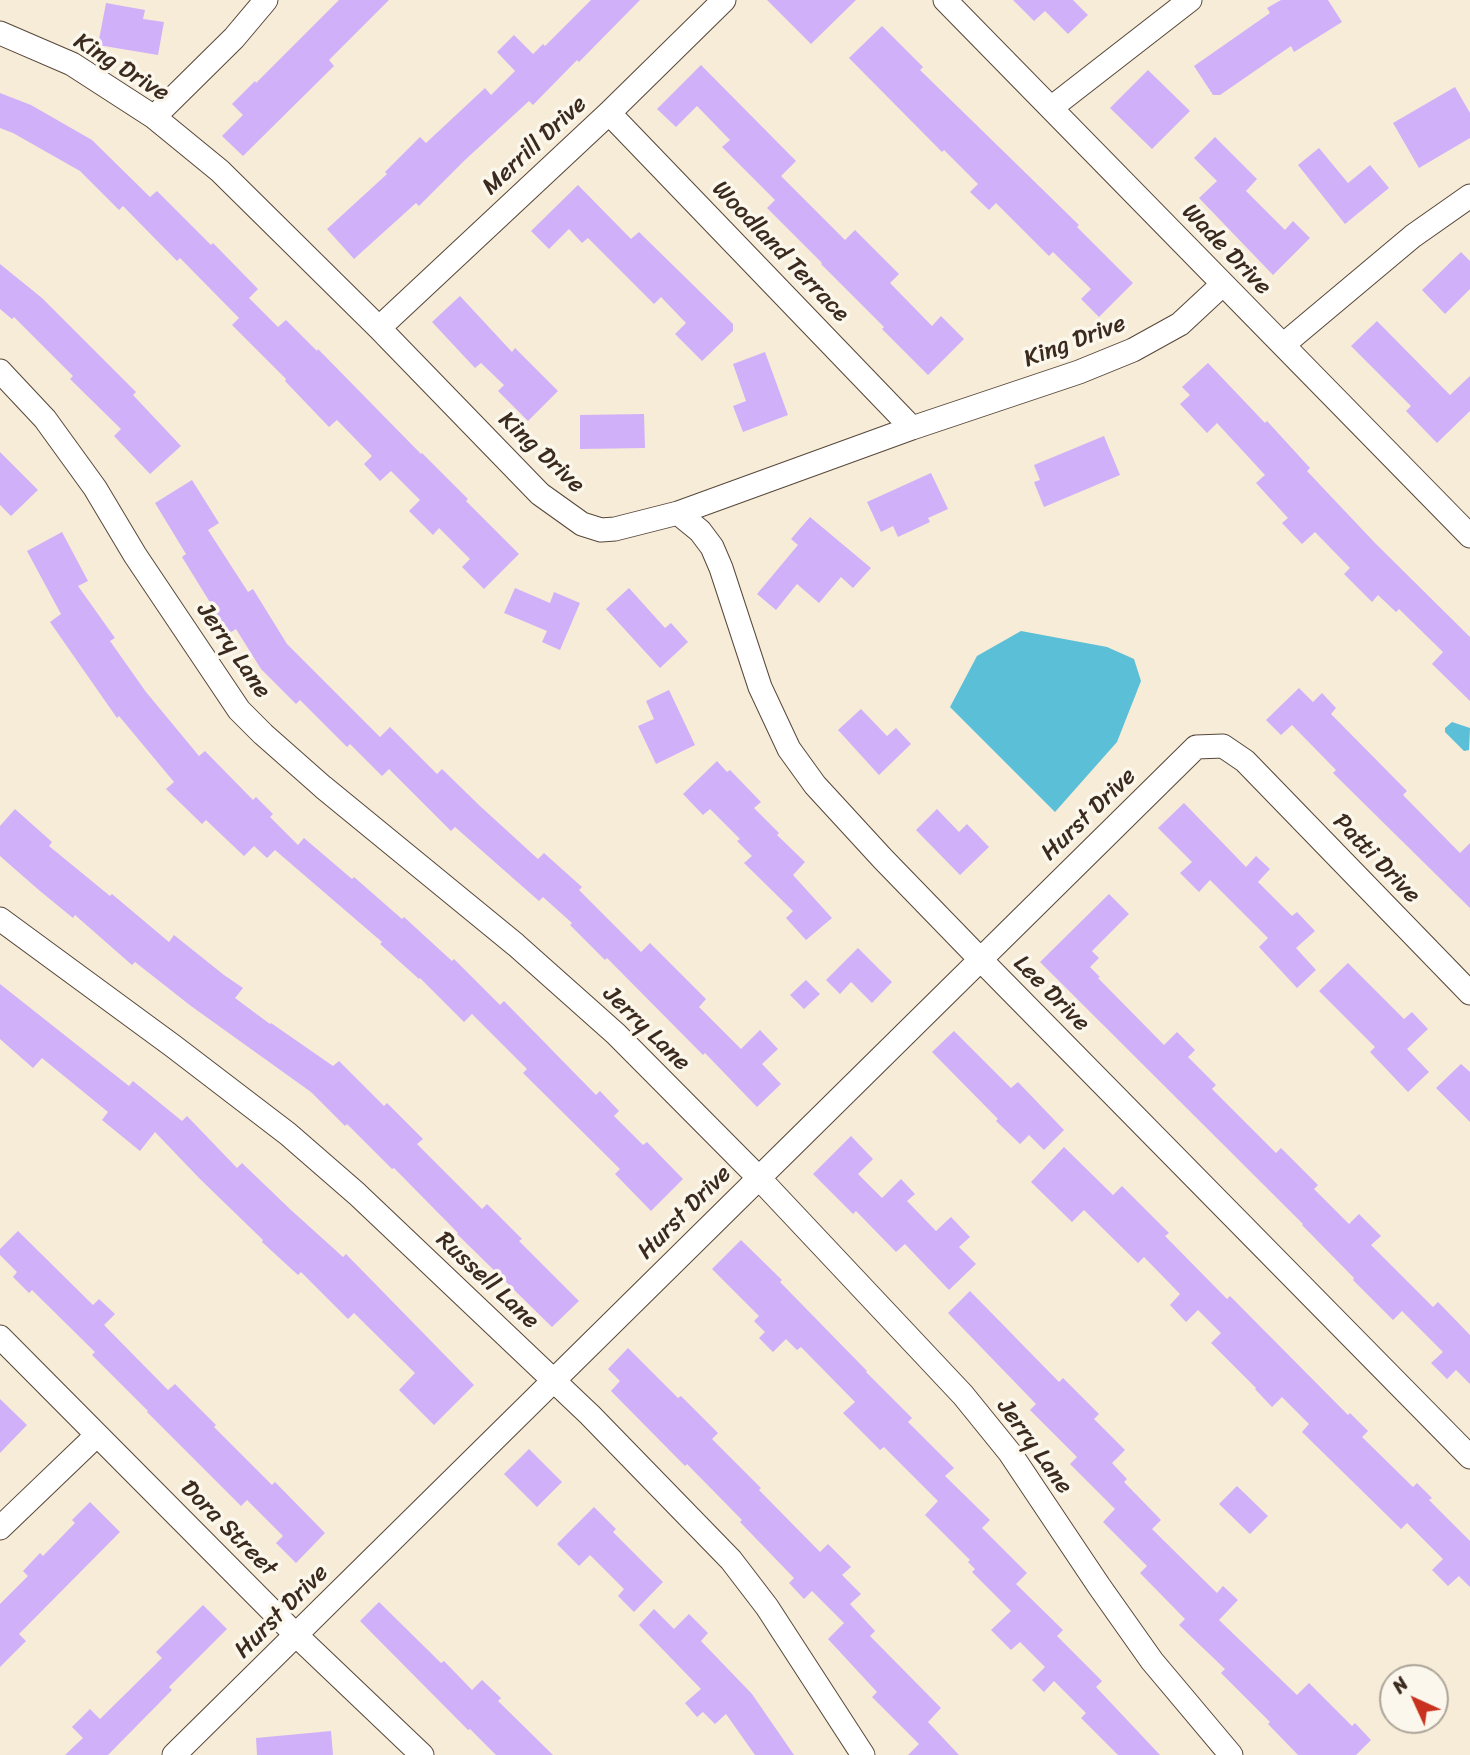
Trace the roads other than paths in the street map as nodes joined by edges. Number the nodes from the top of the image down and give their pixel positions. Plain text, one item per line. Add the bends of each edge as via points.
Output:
1 (266, 0) edge
2 (724, 0) edge
3 (945, 0) edge
4 (1190, 0) edge
5 (0, 33) edge
6 (1051, 108) junction
7 (609, 113) junction
8 (154, 117) junction
9 (1470, 196) edge
10 (1223, 284) junction
11 (379, 328) junction
12 (1283, 345) junction
13 (0, 370) edge
14 (912, 428) junction
15 (678, 513) junction
16 (1470, 536) edge
17 (1245, 761) joint
18 (0, 919) edge
19 (980, 959) junction
20 (1470, 993) edge
21 (758, 1177) junction
22 (0, 1337) edge
23 (553, 1379) junction
24 (97, 1435) junction
25 (1470, 1457) edge
26 (0, 1528) edge
27 (296, 1635) junction
28 (174, 1755) edge
29 (422, 1755) edge
30 (863, 1755) edge
31 (1231, 1755) edge

1 - 8 street
2 - 7 street, Merrill Drive
3 - 6 street, Wade Drive
4 - 6 street
5 - 8 street, King Drive via 72,64
6 - 10 street, Wade Drive
7 - 11 street, Merrill Drive
7 - 14 street, Woodland Terrace
8 - 11 street, King Drive via 220,172
9 - 12 street via 1413,236
10 - 12 street, Wade Drive
10 - 14 street, King Drive via 1180,324 1133,350
11 - 15 street, King Drive via 540,494 582,524 615,529
12 - 16 street, Wade Drive
13 - 21 street, Jerry Lane via 46,419 95,488 239,710 323,787 516,945 616,1034
14 - 15 street, King Drive
15 - 19 street, Lee Drive via 712,547 760,687 789,749 815,785
17 - 19 street, Hurst Drive via 1223,746 1196,747
17 - 20 street, Patti Drive
18 - 23 street, Russell Lane via 288,1134
19 - 21 street, Hurst Drive
19 - 25 street, Lee Drive
21 - 23 street, Hurst Drive
21 - 31 street, Jerry Lane via 962,1395 1010,1453 1152,1661
22 - 24 street, Dora Street
23 - 27 street, Hurst Drive
23 - 30 street, Russell Lane via 731,1560 768,1607
24 - 26 street
24 - 27 street, Dora Street
27 - 28 street, Hurst Drive
27 - 29 street, Dora Street

